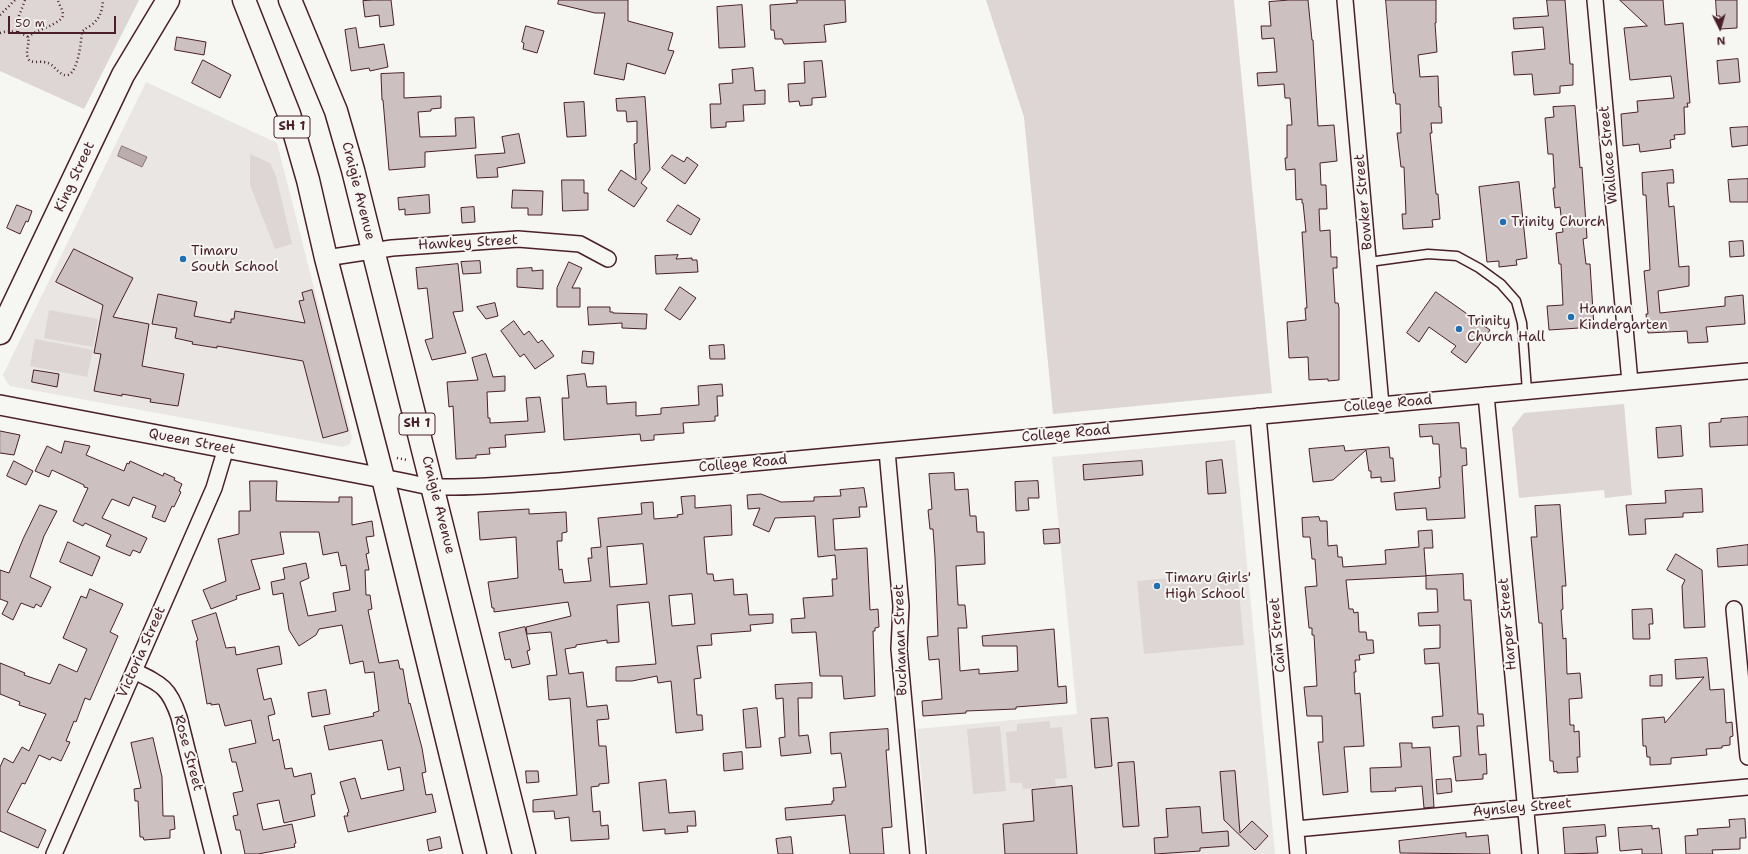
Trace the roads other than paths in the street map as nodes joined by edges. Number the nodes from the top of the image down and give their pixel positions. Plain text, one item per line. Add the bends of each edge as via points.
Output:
1 (161, 0) edge
2 (168, 0) edge
3 (244, 0) edge
4 (290, 0) edge
5 (1345, 0) edge
6 (1595, 0) edge
7 (153, 24) junction
8 (373, 251) junction
9 (326, 258) junction
10 (608, 259) dead end
11 (1369, 262) junction
12 (0, 333) edge
13 (1748, 371) edge
14 (1630, 382) junction
15 (1527, 391) junction
16 (1486, 395) junction
17 (0, 405) edge
18 (1381, 405) junction
19 (1258, 416) junction
20 (226, 448) junction
21 (887, 450) junction
22 (384, 478) junction
23 (433, 487) junction
24 (1734, 609) dead end
25 (134, 671) junction
26 (1748, 757) edge
27 (1748, 787) edge
28 (1526, 807) junction
29 (1296, 829) junction
30 (54, 854) edge
31 (213, 854) edge
32 (475, 854) edge
33 (524, 854) edge
34 (918, 854) edge
35 (1298, 854) edge
36 (1530, 854) edge

1 - 7 main road, King Street
2 - 7 main road, King Street
3 - 9 main road, SH 1 via 288,114 308,180
4 - 8 main road, Craigie Avenue / SH 1 via 336,111
5 - 11 street, Bowker Street
6 - 14 street, Wallace Street
7 - 12 main road, King Street via 123,75
8 - 9 street, Hawkey Street
8 - 10 street, Hawkey Street via 518,239 580,244
8 - 23 main road, Craigie Avenue / SH 1
9 - 22 main road, SH 1
11 - 15 lane via 1428,254 1457,256 1502,284 1516,301 1522,323
11 - 18 street, Bowker Street
13 - 14 street, College Road
14 - 15 street, College Road
15 - 16 street, College Road
16 - 18 street, College Road
16 - 28 street, Harper Street
17 - 20 street, Queen Street
18 - 19 street, College Road
19 - 21 street, College Road
19 - 29 street, Cain Street
20 - 22 street, Queen Street
20 - 25 street, Victoria Street via 214,488
21 - 23 street, College Road via 535,483
21 - 34 street, Buchanan Street via 901,606 899,649
22 - 23 street, College Road
22 - 32 main road, SH 1
23 - 33 main road, Craigie Avenue / SH 1
24 - 26 street
25 - 30 street, Victoria Street
25 - 31 street, Rose Street via 159,684 168,691 173,700
27 - 28 street, Aynsley Street
28 - 29 street, Aynsley Street
28 - 36 street, Harper Street
29 - 35 street, Cain Street

